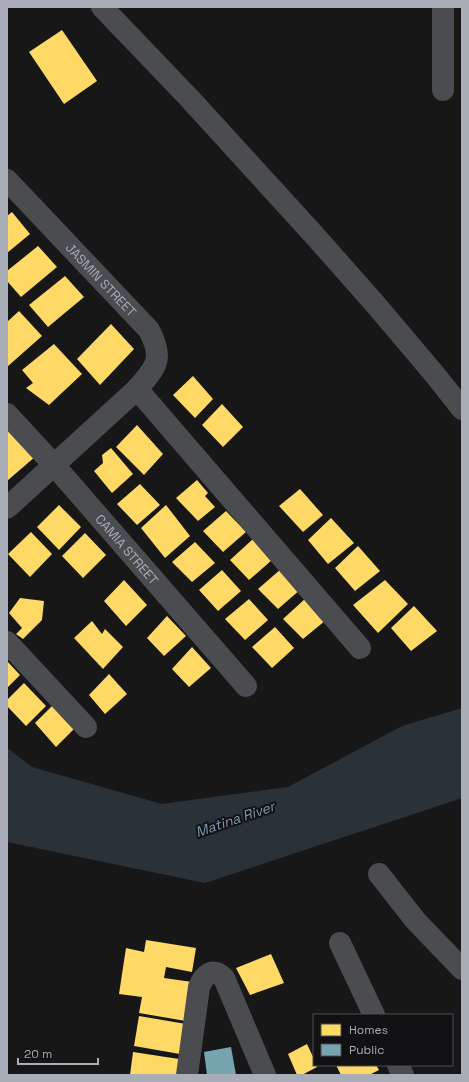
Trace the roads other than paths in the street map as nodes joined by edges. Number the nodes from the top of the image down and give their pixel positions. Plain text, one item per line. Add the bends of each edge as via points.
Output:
1 (102, 7) edge
2 (443, 7) edge
3 (443, 90) dead end
4 (7, 180) edge
5 (137, 389) junction
6 (462, 409) edge
7 (7, 414) edge
8 (54, 465) junction
9 (7, 508) edge
10 (7, 642) edge
11 (360, 648) dead end
12 (246, 686) dead end
13 (86, 727) dead end
14 (379, 874) dead end
15 (340, 943) dead end
16 (462, 969) edge
17 (374, 1014) edge
18 (398, 1066) edge
19 (187, 1075) edge
20 (265, 1075) edge
21 (403, 1075) edge

1 - 6 street via 315,236
2 - 3 street
4 - 5 street, JASMIN STREET via 149,330 156,344 157,359 151,373
5 - 8 street, JASMIN STREET
5 - 11 street
7 - 8 street, CAMIA STREET
8 - 9 street, JASMIN STREET
8 - 12 street, CAMIA STREET
10 - 13 street
14 - 16 street via 415,920
15 - 17 street
18 - 21 street
19 - 20 street via 199,987 206,975 212,973 219,973 224,978

